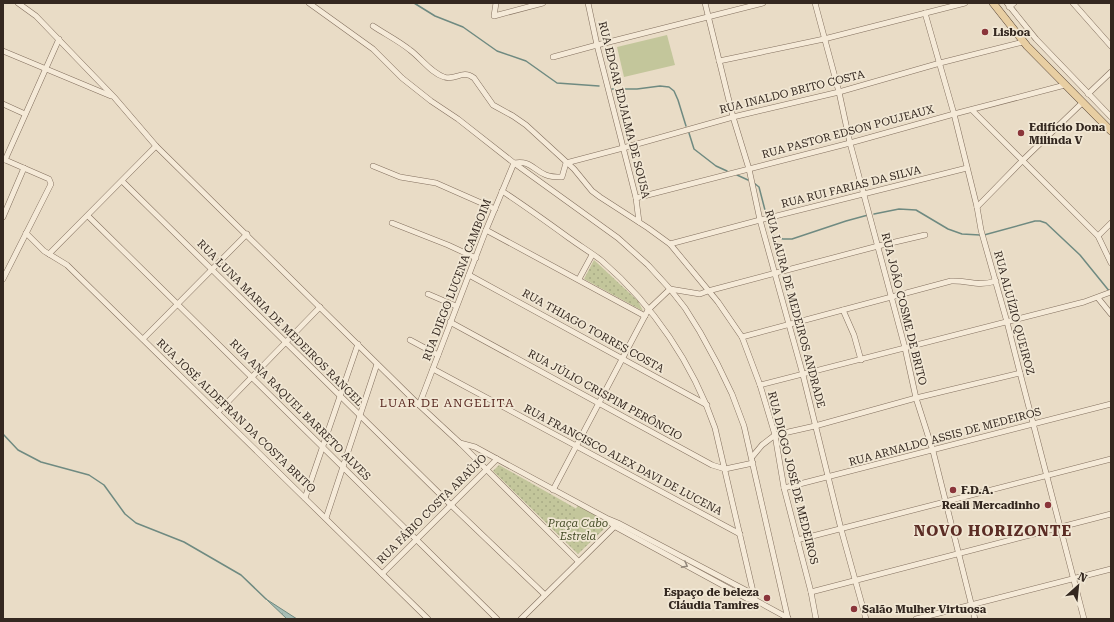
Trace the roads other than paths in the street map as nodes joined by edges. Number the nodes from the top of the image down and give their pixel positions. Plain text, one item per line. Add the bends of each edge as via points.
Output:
1 (18, 3) edge
2 (309, 3) edge
3 (496, 3) edge
4 (543, 3) edge
5 (588, 3) edge
6 (705, 3) edge
7 (763, 3) edge
8 (815, 3) edge
9 (964, 3) edge
10 (993, 3) edge
11 (1014, 3) edge
12 (1073, 3) edge
13 (1008, 5) edge
14 (925, 13) junction
15 (708, 16) junction
16 (373, 26) dead end
17 (59, 39) junction
18 (824, 39) junction
19 (1023, 42) junction
20 (596, 45) junction
21 (1111, 46) edge
22 (3, 51) edge
23 (553, 57) dead end
24 (719, 61) junction
25 (940, 63) junction
26 (46, 69) junction
27 (1111, 72) edge
28 (1065, 85) junction
29 (839, 92) junction
30 (1088, 94) junction
31 (114, 97) junction
32 (1082, 103) junction
33 (3, 104) edge
34 (972, 110) junction
35 (26, 114) junction
36 (954, 114) junction
37 (732, 117) junction
38 (1111, 117) edge
39 (1111, 131) edge
40 (850, 143) junction
41 (156, 146) junction
42 (622, 148) junction
43 (4, 159) edge
44 (1023, 160) junction
45 (514, 163) junction
46 (566, 163) junction
47 (373, 166) dead end
48 (24, 168) junction
49 (967, 168) junction
50 (749, 169) junction
51 (122, 181) junction
52 (502, 191) junction
53 (865, 194) junction
54 (636, 198) junction
55 (977, 207) junction
56 (495, 209) junction
57 (88, 216) junction
58 (3, 217) edge
59 (760, 220) junction
60 (639, 222) junction
61 (392, 223) dead end
62 (1111, 223) edge
63 (486, 230) junction
64 (26, 234) junction
65 (247, 234) junction
66 (925, 235) dead end
67 (1098, 236) junction
68 (670, 244) junction
69 (878, 246) junction
70 (49, 254) junction
71 (592, 255) junction
72 (476, 258) junction
73 (1111, 263) edge
74 (211, 270) junction
75 (774, 272) junction
76 (469, 275) junction
77 (3, 278) edge
78 (579, 279) junction
79 (996, 281) junction
80 (670, 289) junction
81 (708, 291) junction
82 (1108, 293) edge
83 (428, 294) dead end
84 (891, 297) junction
85 (1098, 298) junction
86 (177, 304) junction
87 (456, 306) junction
88 (320, 307) junction
89 (648, 310) junction
90 (843, 310) junction
91 (1111, 314) edge
92 (645, 316) junction
93 (450, 322) junction
94 (1008, 322) junction
95 (789, 324) junction
96 (742, 337) junction
97 (143, 339) junction
98 (410, 340) dead end
99 (286, 343) junction
100 (358, 344) junction
101 (905, 348) junction
102 (438, 355) junction
103 (623, 359) junction
104 (861, 360) junction
105 (377, 364) junction
106 (433, 369) junction
107 (1020, 373) junction
108 (803, 375) junction
109 (252, 378) junction
110 (760, 385) junction
111 (341, 396) junction
112 (916, 398) junction
113 (599, 403) junction
114 (1111, 404) edge
115 (419, 405) junction
116 (707, 405) junction
117 (218, 412) junction
118 (360, 416) junction
119 (1034, 424) junction
120 (815, 426) junction
121 (775, 436) junction
122 (460, 443) junction
123 (576, 446) junction
124 (322, 447) junction
125 (932, 451) junction
126 (752, 457) junction
127 (497, 459) junction
128 (1111, 459) edge
129 (753, 463) junction
130 (343, 467) junction
131 (486, 470) junction
132 (725, 470) junction
133 (1047, 475) junction
134 (829, 478) junction
135 (784, 488) junction
136 (553, 490) junction
137 (305, 498) junction
138 (946, 502) junction
139 (451, 505) junction
140 (1111, 514) edge
141 (326, 518) junction
142 (616, 524) junction
143 (1061, 528) junction
144 (841, 529) junction
145 (740, 534) junction
146 (416, 539) junction
147 (797, 540) junction
148 (959, 554) junction
149 (578, 561) junction
150 (1111, 569) edge
151 (382, 574) junction
152 (1074, 578) junction
153 (856, 580) junction
154 (811, 592) junction
155 (545, 595) junction
156 (756, 600) junction
157 (971, 604) junction
158 (428, 619) edge
159 (497, 619) edge
160 (521, 619) edge
161 (788, 619) edge
162 (816, 619) edge
163 (866, 619) edge
164 (916, 619) edge
165 (975, 619) edge
166 (1084, 619) edge

1 - 17 street via 36,16
2 - 45 street via 373,49 402,78
3 - 4 street via 494,16
5 - 20 street, RUA EDGAR EDJALMA DE SOUSA
6 - 15 street, RUA LAURA DE MEDEIROS ANDRADE
7 - 15 street
8 - 18 street, RUA JOÃO COSME DE BRITO
9 - 14 street
10 - 19 main road
11 - 13 street
12 - 21 street
13 - 30 street
14 - 18 street
14 - 25 street, RUA ALUÍZIO QUEIROZ
15 - 20 street
15 - 24 street, RUA LAURA DE MEDEIROS ANDRADE
16 - 46 street, RUA DIOGO JOSÉ DE MEDEIROS via 409,49 438,74 449,78 464,74 471,76 493,105 520,121
17 - 26 street
17 - 31 street
18 - 24 street
18 - 29 street, RUA JOÃO COSME DE BRITO
19 - 25 street, RUA INALDO BRITO COSTA
19 - 28 main road
20 - 23 street
20 - 42 street, RUA EDGAR EDJALMA DE SOUSA
22 - 26 street
24 - 37 street, RUA LAURA DE MEDEIROS ANDRADE
25 - 29 street, RUA INALDO BRITO COSTA
25 - 36 street, RUA ALUÍZIO QUEIROZ
26 - 31 street
26 - 35 street
27 - 30 street
28 - 32 main road
28 - 34 street, RUA PASTOR EDSON POUJEAUX
29 - 37 street, RUA INALDO BRITO COSTA
29 - 40 street, RUA JOÃO COSME DE BRITO
30 - 38 street
31 - 41 street
32 - 39 main road
32 - 44 street
33 - 35 street
34 - 36 street, RUA PASTOR EDSON POUJEAUX
34 - 44 street
35 - 43 street
36 - 40 street, RUA PASTOR EDSON POUJEAUX
36 - 49 street, RUA ALUÍZIO QUEIROZ
37 - 42 street, RUA INALDO BRITO COSTA
37 - 50 street, RUA LAURA DE MEDEIROS ANDRADE
40 - 50 street, RUA PASTOR EDSON POUJEAUX
40 - 53 street, RUA JOÃO COSME DE BRITO
41 - 51 street
41 - 65 street
42 - 46 street, RUA INALDO BRITO COSTA
42 - 54 street, RUA EDGAR EDJALMA DE SOUSA
43 - 48 street
44 - 55 street
44 - 67 street
45 - 46 street via 527,163 550,177 562,177
45 - 52 street, RUA DIEGO LUCENA CAMBOIM
45 - 80 street via 627,245
46 - 60 street, RUA DIOGO JOSÉ DE MEDEIROS via 600,198
47 - 56 street via 400,177 436,183
48 - 58 street
48 - 64 street via 47,178 51,184
49 - 53 street, RUA RUI FARIAS DA SILVA
49 - 55 street, RUA ALUÍZIO QUEIROZ
50 - 54 street, RUA PASTOR EDSON POUJEAUX
50 - 59 street, RUA LAURA DE MEDEIROS ANDRADE
51 - 57 street
51 - 74 street, RUA LUNA MARIA DE MEDEIROS RANGEL
52 - 56 street, RUA DIEGO LUCENA CAMBOIM
52 - 71 street
53 - 59 street, RUA RUI FARIAS DA SILVA
53 - 69 street, RUA JOÃO COSME DE BRITO
54 - 60 street, RUA EDGAR EDJALMA DE SOUSA
55 - 79 street, RUA ALUÍZIO QUEIROZ
56 - 63 street, RUA DIEGO LUCENA CAMBOIM
57 - 70 street
57 - 86 street, RUA ANA RAQUEL BARRETO ALVES
59 - 68 street, RUA RUI FARIAS DA SILVA
59 - 75 street, RUA LAURA DE MEDEIROS ANDRADE
60 - 68 street, RUA DIOGO JOSÉ DE MEDEIROS
61 - 72 street
62 - 67 street
63 - 72 street, RUA DIEGO LUCENA CAMBOIM
63 - 78 street
64 - 70 street, RUA JOSÉ ALDEFRAN DA COSTA BRITO
64 - 77 street
65 - 74 street
65 - 88 street
66 - 69 street
67 - 73 street
68 - 81 street, RUA DIOGO JOSÉ DE MEDEIROS
69 - 75 street
69 - 84 street, RUA JOÃO COSME DE BRITO
70 - 97 street, RUA JOSÉ ALDEFRAN DA COSTA BRITO via 68,265
71 - 78 street
71 - 89 street via 616,275
72 - 76 street, RUA DIEGO LUCENA CAMBOIM
74 - 86 street
74 - 99 street, RUA LUNA MARIA DE MEDEIROS RANGEL
75 - 81 street
75 - 95 street, RUA LAURA DE MEDEIROS ANDRADE
76 - 87 street, RUA DIEGO LUCENA CAMBOIM
76 - 103 street, RUA THIAGO TORRES COSTA
78 - 92 street
79 - 84 street via 978,285 950,281
79 - 94 street, RUA ALUÍZIO QUEIROZ
80 - 81 street via 700,294
80 - 89 street
80 - 126 street via 700,332 721,370 744,426
81 - 96 street, RUA DIOGO JOSÉ DE MEDEIROS
82 - 85 street
83 - 87 street
84 - 90 street
84 - 101 street, RUA JOÃO COSME DE BRITO
85 - 91 street
85 - 94 street
86 - 97 street
86 - 109 street, RUA ANA RAQUEL BARRETO ALVES
87 - 93 street, RUA DIEGO LUCENA CAMBOIM
88 - 99 street
88 - 100 street
89 - 92 street
89 - 116 street via 665,330 684,360
90 - 95 street
90 - 104 street
92 - 103 street
93 - 102 street, RUA DIEGO LUCENA CAMBOIM
93 - 113 street, RUA JÚLIO CRISPIM PERÔNCIO
94 - 101 street
94 - 107 street, RUA ALUÍZIO QUEIROZ
95 - 96 street
95 - 108 street, RUA LAURA DE MEDEIROS ANDRADE
96 - 110 street, RUA DIOGO JOSÉ DE MEDEIROS
97 - 117 street, RUA JOSÉ ALDEFRAN DA COSTA BRITO
98 - 102 street
99 - 109 street
99 - 111 street, RUA LUNA MARIA DE MEDEIROS RANGEL
100 - 105 street
100 - 111 street
101 - 104 street
101 - 112 street, RUA JOÃO COSME DE BRITO
102 - 106 street, RUA DIEGO LUCENA CAMBOIM
103 - 113 street
103 - 116 street, RUA THIAGO TORRES COSTA
104 - 108 street
105 - 115 street
105 - 118 street
106 - 115 street, RUA DIEGO LUCENA CAMBOIM
106 - 123 street, RUA FRANCISCO ALEX DAVI DE LUCENA
107 - 112 street
107 - 119 street, RUA ALUÍZIO QUEIROZ
108 - 110 street
108 - 120 street, RUA LAURA DE MEDEIROS ANDRADE
109 - 117 street
109 - 124 street, RUA ANA RAQUEL BARRETO ALVES
110 - 121 street, RUA DIOGO JOSÉ DE MEDEIROS
111 - 118 street, RUA LUNA MARIA DE MEDEIROS RANGEL
111 - 124 street
112 - 120 street
112 - 125 street, RUA JOÃO COSME DE BRITO
113 - 123 street
113 - 132 street, RUA JÚLIO CRISPIM PERÔNCIO
114 - 119 street, RUA ARNALDO ASSIS DE MEDEIROS
115 - 122 street
116 - 132 street
117 - 137 street, RUA JOSÉ ALDEFRAN DA COSTA BRITO
118 - 130 street
118 - 139 street, RUA LUNA MARIA DE MEDEIROS RANGEL
119 - 125 street, RUA ARNALDO ASSIS DE MEDEIROS
119 - 133 street, RUA ALUÍZIO QUEIROZ
120 - 121 street
120 - 134 street, RUA LAURA DE MEDEIROS ANDRADE
121 - 126 street via 762,444
121 - 135 street, RUA DIOGO JOSÉ DE MEDEIROS
122 - 127 street via 475,447
122 - 131 street
123 - 136 street
123 - 145 street, RUA FRANCISCO ALEX DAVI DE LUCENA
124 - 130 street, RUA ANA RAQUEL BARRETO ALVES
124 - 137 street
125 - 134 street, RUA ARNALDO ASSIS DE MEDEIROS
125 - 138 street, RUA JOÃO COSME DE BRITO
126 - 129 street
127 - 131 street, RUA FÁBIO COSTA ARAÚJO
127 - 136 street
128 - 133 street
129 - 132 street
129 - 161 street
130 - 141 street
130 - 146 street, RUA ANA RAQUEL BARRETO ALVES
131 - 139 street, RUA FÁBIO COSTA ARAÚJO
131 - 149 street
132 - 145 street
133 - 138 street
133 - 143 street, RUA ALUÍZIO QUEIROZ
134 - 135 street, RUA ARNALDO ASSIS DE MEDEIROS
134 - 144 street, RUA LAURA DE MEDEIROS ANDRADE
135 - 147 street, RUA DIOGO JOSÉ DE MEDEIROS
136 - 142 street
137 - 141 street, RUA JOSÉ ALDEFRAN DA COSTA BRITO
138 - 144 street
138 - 148 street, RUA JOÃO COSME DE BRITO
139 - 146 street, RUA FÁBIO COSTA ARAÚJO
139 - 155 street, RUA LUNA MARIA DE MEDEIROS RANGEL
140 - 143 street
141 - 151 street, RUA JOSÉ ALDEFRAN DA COSTA BRITO
142 - 149 street
142 - 156 street via 751,593
143 - 148 street
143 - 152 street, RUA ALUÍZIO QUEIROZ
144 - 147 street
144 - 153 street, RUA LAURA DE MEDEIROS ANDRADE
145 - 156 street
146 - 151 street, RUA FÁBIO COSTA ARAÚJO
146 - 159 street, RUA ANA RAQUEL BARRETO ALVES
147 - 154 street, RUA DIOGO JOSÉ DE MEDEIROS
148 - 153 street
148 - 157 street, RUA JOÃO COSME DE BRITO
149 - 155 street
150 - 152 street
151 - 158 street, RUA JOSÉ ALDEFRAN DA COSTA BRITO
152 - 157 street
152 - 166 street, RUA ALUÍZIO QUEIROZ
153 - 154 street
153 - 163 street, RUA LAURA DE MEDEIROS ANDRADE
154 - 162 street, RUA DIOGO JOSÉ DE MEDEIROS
155 - 160 street
156 - 161 street
157 - 164 street
157 - 165 street, RUA JOÃO COSME DE BRITO

